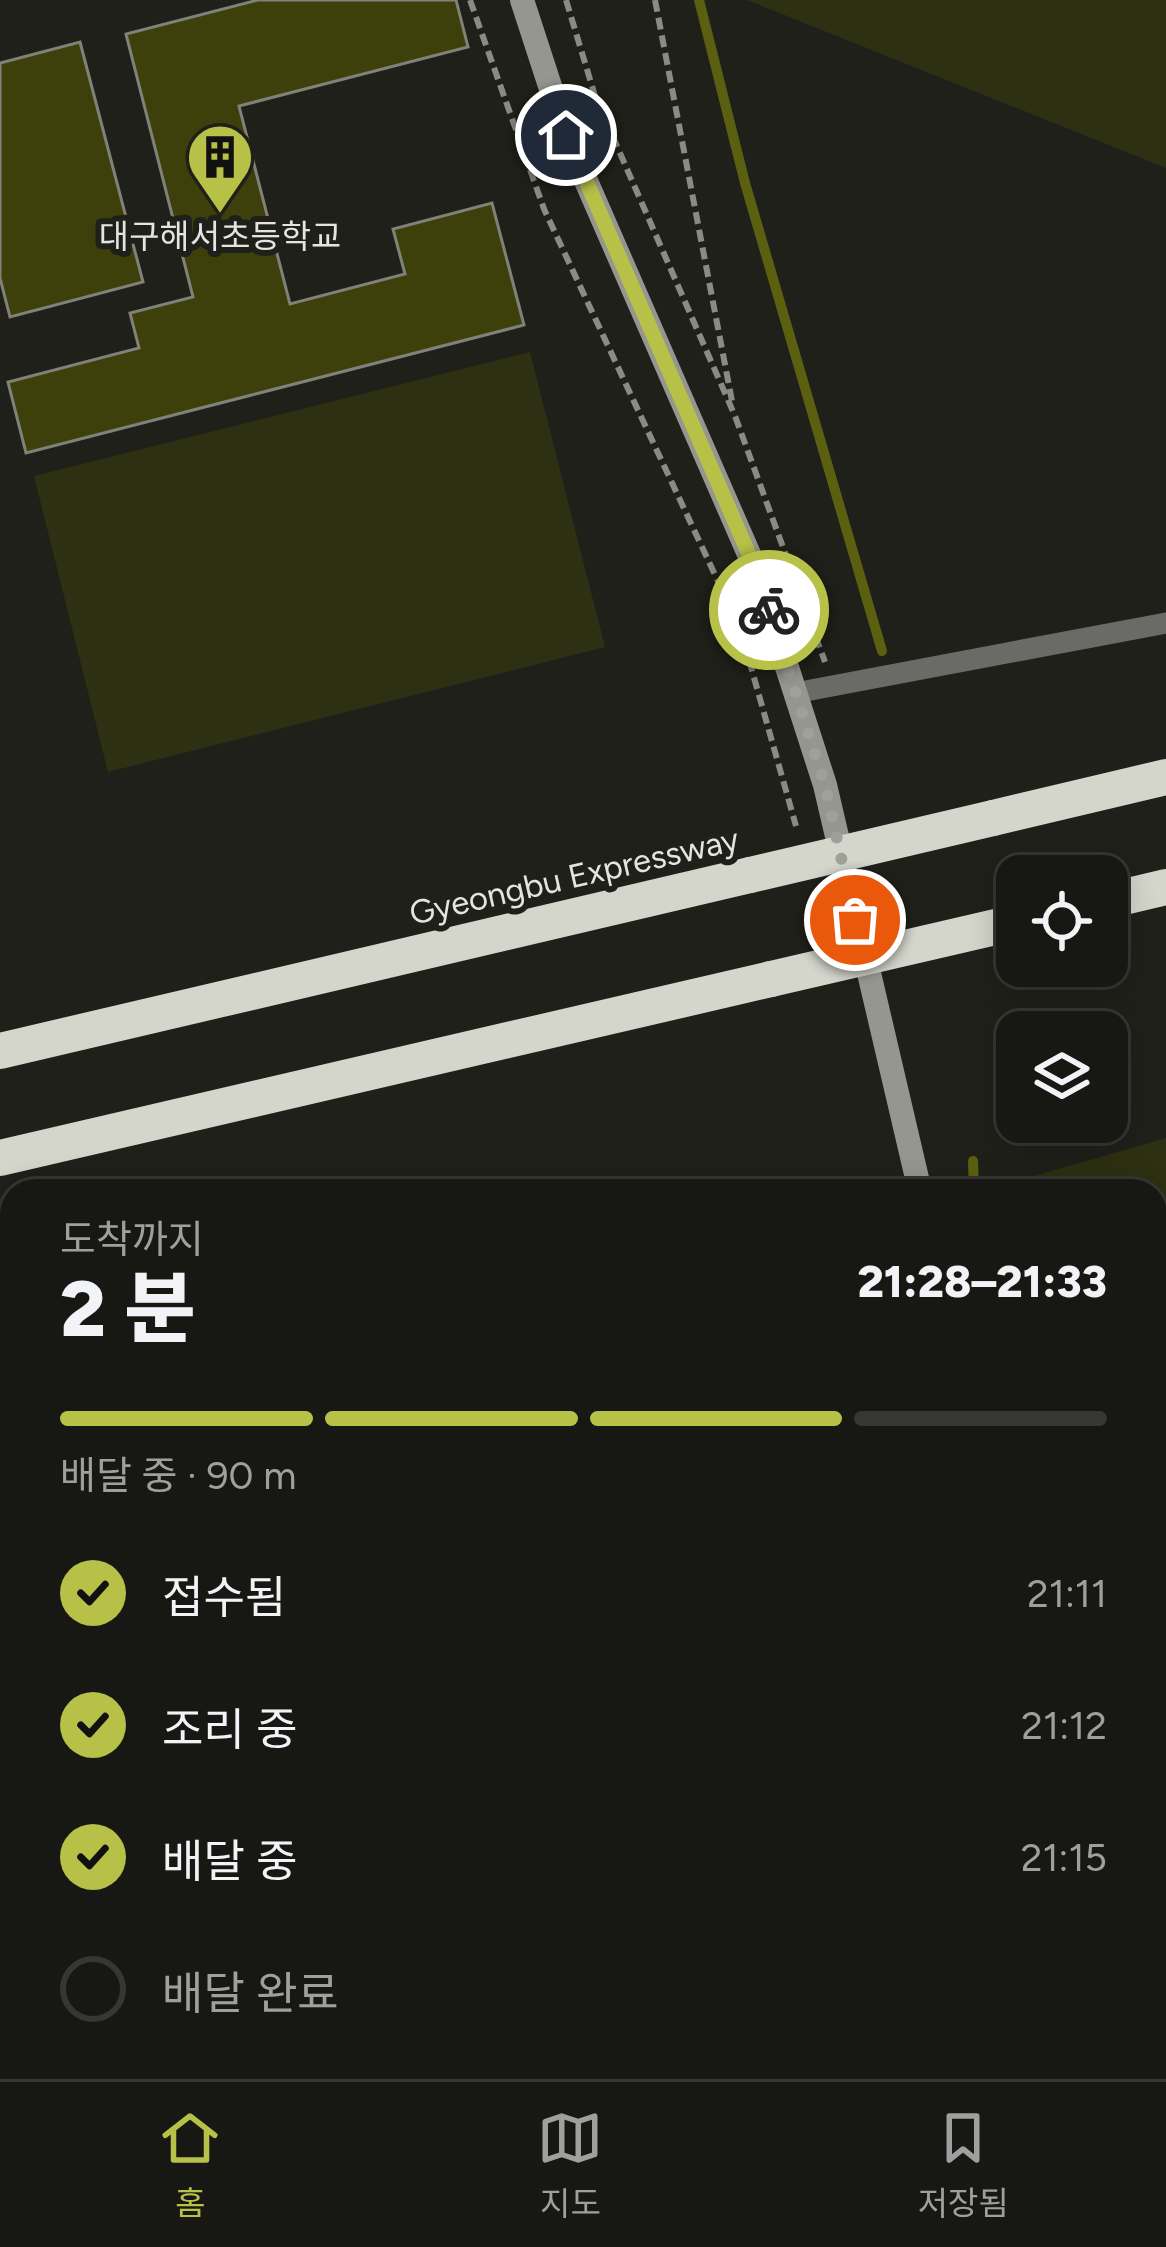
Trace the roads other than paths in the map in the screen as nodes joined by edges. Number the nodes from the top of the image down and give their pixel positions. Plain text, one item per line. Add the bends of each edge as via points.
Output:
1 (522, 0) edge
2 (1166, 623) edge
3 (795, 693) junction
4 (1166, 777) edge
5 (1166, 887) edge
6 (1128, 896) edge
7 (996, 927) edge
8 (0, 1051) edge
9 (0, 1158) edge
10 (917, 1179) edge

1 - 3 street via 566,135 755,568
2 - 3 lane
3 - 10 street via 825,785
4 - 8 highway, Gyeongbu Expressway, bridge
5 - 6 highway
7 - 9 highway, bridge

